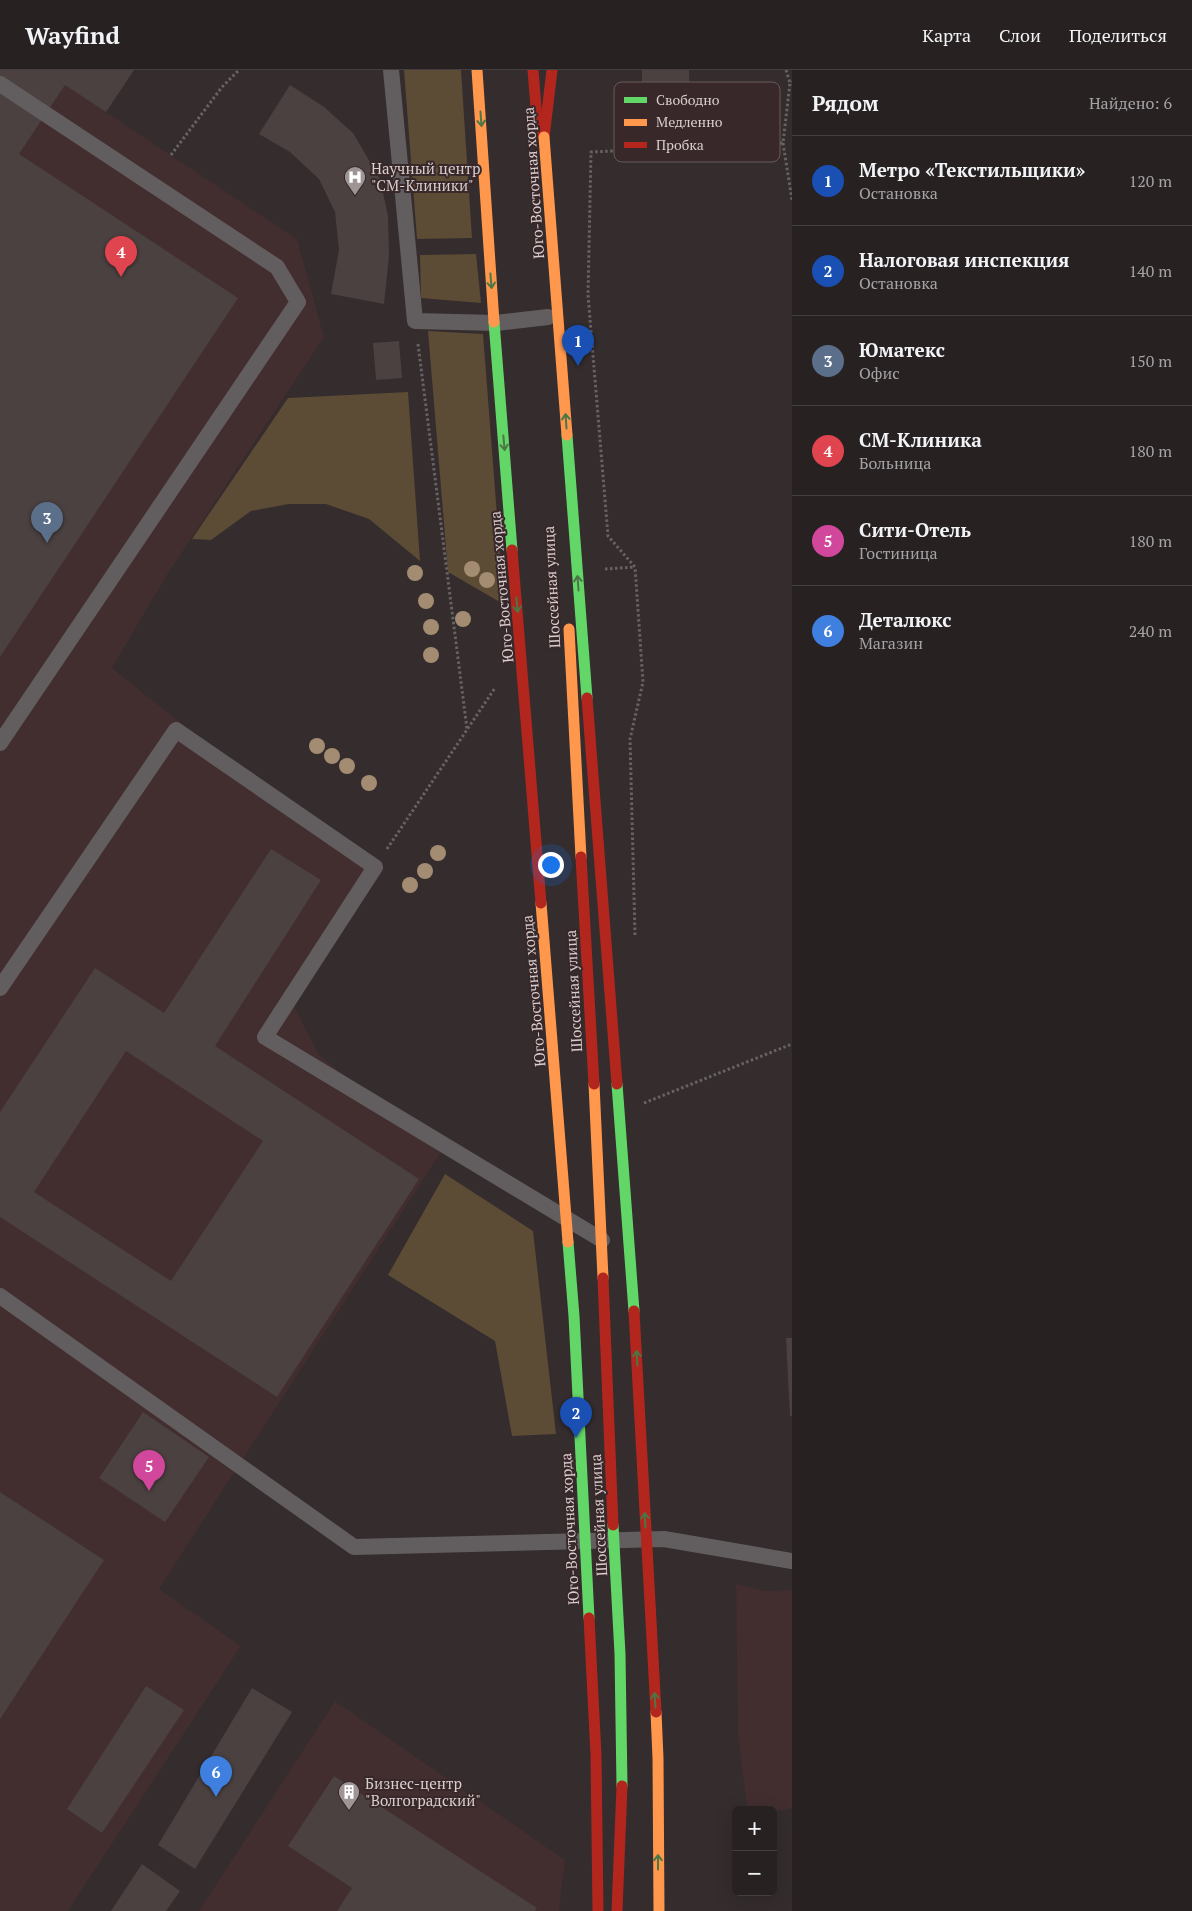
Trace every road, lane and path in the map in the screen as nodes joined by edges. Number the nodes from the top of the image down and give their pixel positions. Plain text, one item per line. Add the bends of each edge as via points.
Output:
1 (239, 70) edge
2 (391, 70) edge
3 (477, 70) edge
4 (533, 70) edge
5 (539, 70) edge
6 (552, 70) edge
7 (786, 70) edge
8 (791, 83) edge
9 (0, 84) edge
10 (544, 138) junction
11 (780, 143) edge
12 (783, 143) junction
13 (614, 151) edge
14 (171, 155) dead end
15 (792, 200) edge
16 (548, 317) junction
17 (415, 320) junction
18 (564, 552) dead end
19 (568, 619) dead end
20 (467, 730) dead end
21 (0, 744) edge
22 (635, 938) dead end
23 (0, 988) edge
24 (792, 1044) edge
25 (640, 1095) dead end
26 (602, 1240) junction
27 (0, 1296) edge
28 (616, 1540) junction
29 (792, 1561) edge
30 (598, 1911) edge
31 (617, 1911) edge
32 (658, 1911) edge

1 - 14 path via 222,87
2 - 17 lane
3 -> 30 main road, Юго-Восточная хорда, bridge via 574,1316 596,1755
4 - 16 main road, Шоссейная улица
5 - 10 main road, Юго-Восточная хорда
6 - 10 main road
7 - 8 path
8 - 12 path
9 - 21 lane via 277,267 298,302
32 -> 10 main road, Юго-Восточная хорда, bridge via 658,1758 634,1312
11 - 12 path
12 - 15 path
13 - 22 path via 590,152 588,295 608,536 635,567 644,682 630,739
16 - 17 lane via 496,323
16 - 18 main road, Шоссейная улица
17 - 20 path
19 - 26 main road, Шоссейная улица
23 - 26 lane via 176,730 375,866 265,1037
24 - 25 path via 638,1106
26 - 28 main road, Шоссейная улица
27 - 28 lane via 354,1547
28 - 29 lane via 664,1539
28 - 31 main road, Шоссейная улица via 622,1782

